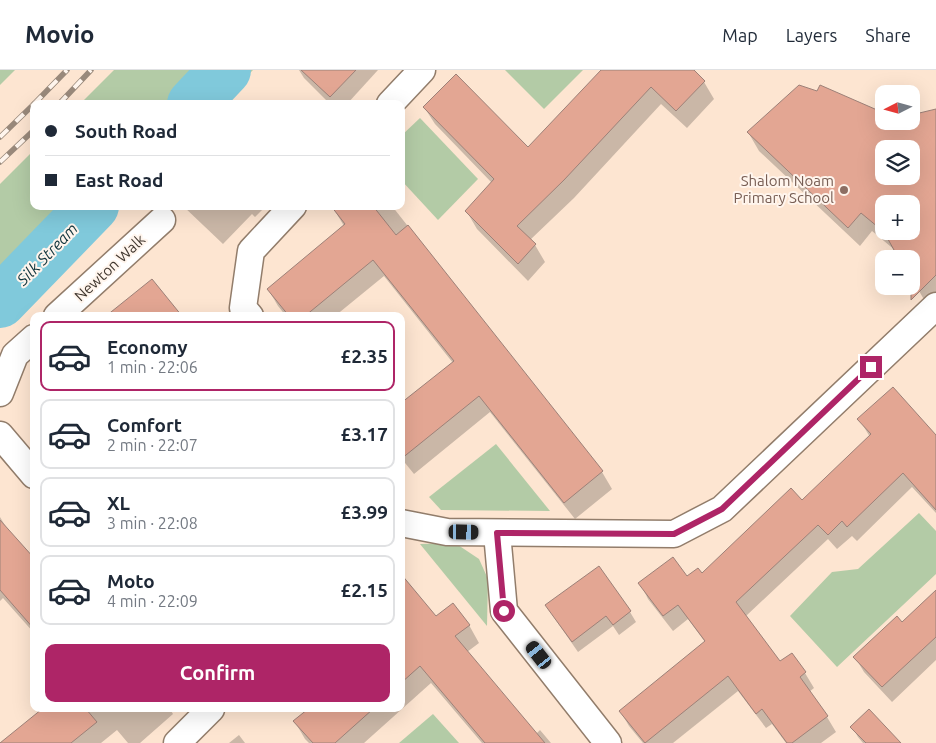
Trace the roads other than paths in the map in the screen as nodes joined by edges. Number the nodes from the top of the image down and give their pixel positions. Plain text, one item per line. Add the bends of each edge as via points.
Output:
1 (422, 70) edge
2 (394, 100) edge
3 (289, 210) edge
4 (162, 220) dead end
5 (936, 306) edge
6 (61, 312) edge
7 (246, 312) edge
8 (30, 342) edge
9 (0, 393) edge
10 (0, 435) edge
11 (30, 470) edge
12 (405, 524) edge
13 (497, 533) junction
14 (207, 712) edge
15 (177, 743) edge
16 (608, 743) edge

1 - 2 street
3 - 7 street via 251,251 243,308
4 - 6 street, Newton Walk
5 - 13 street via 722,509 674,534
8 - 9 street via 15,355
10 - 11 street
12 - 13 street via 447,532
13 - 16 street via 504,611
14 - 15 street

